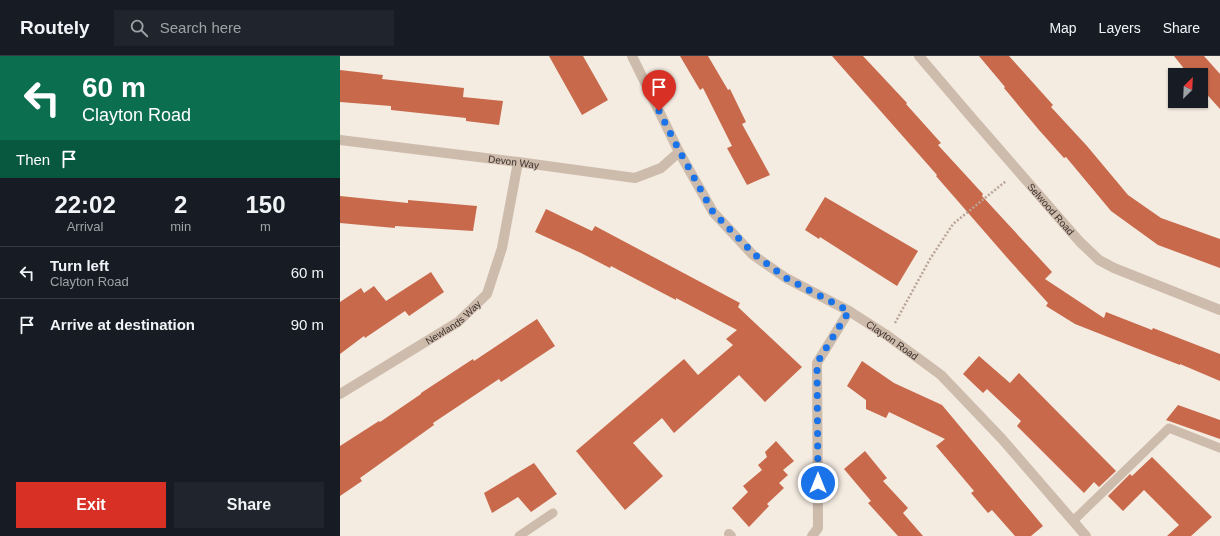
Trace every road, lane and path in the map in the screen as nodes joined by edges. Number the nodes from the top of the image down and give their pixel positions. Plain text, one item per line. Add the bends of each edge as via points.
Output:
1 (632, 56) edge
2 (920, 56) edge
3 (340, 140) edge
4 (680, 152) junction
5 (518, 162) junction
6 (1019, 171) junction
7 (1220, 310) edge
8 (849, 311) junction
9 (888, 336) junction
10 (340, 394) edge
11 (1220, 448) edge
12 (553, 513) dead end
13 (1073, 521) junction
14 (519, 536) edge
15 (812, 536) edge
16 (1086, 536) edge

1 - 4 street, Clayton Road
2 - 6 street, Selwood Road
3 - 5 street, Devon Way
4 - 5 street, Devon Way via 661,168 635,178
4 - 8 street, Clayton Road via 713,212 754,254 786,278
5 - 10 street, Newlands Way via 502,248 487,294 458,322
6 - 7 street, Selwood Road via 1080,242 1099,260
6 - 9 path via 953,224 930,259
8 - 9 street, Clayton Road
8 - 15 street via 817,363 818,528
9 - 13 street, Clayton Road via 941,376 1002,439
11 - 13 lane via 1168,428
12 - 14 lane
13 - 16 street, Clayton Road

